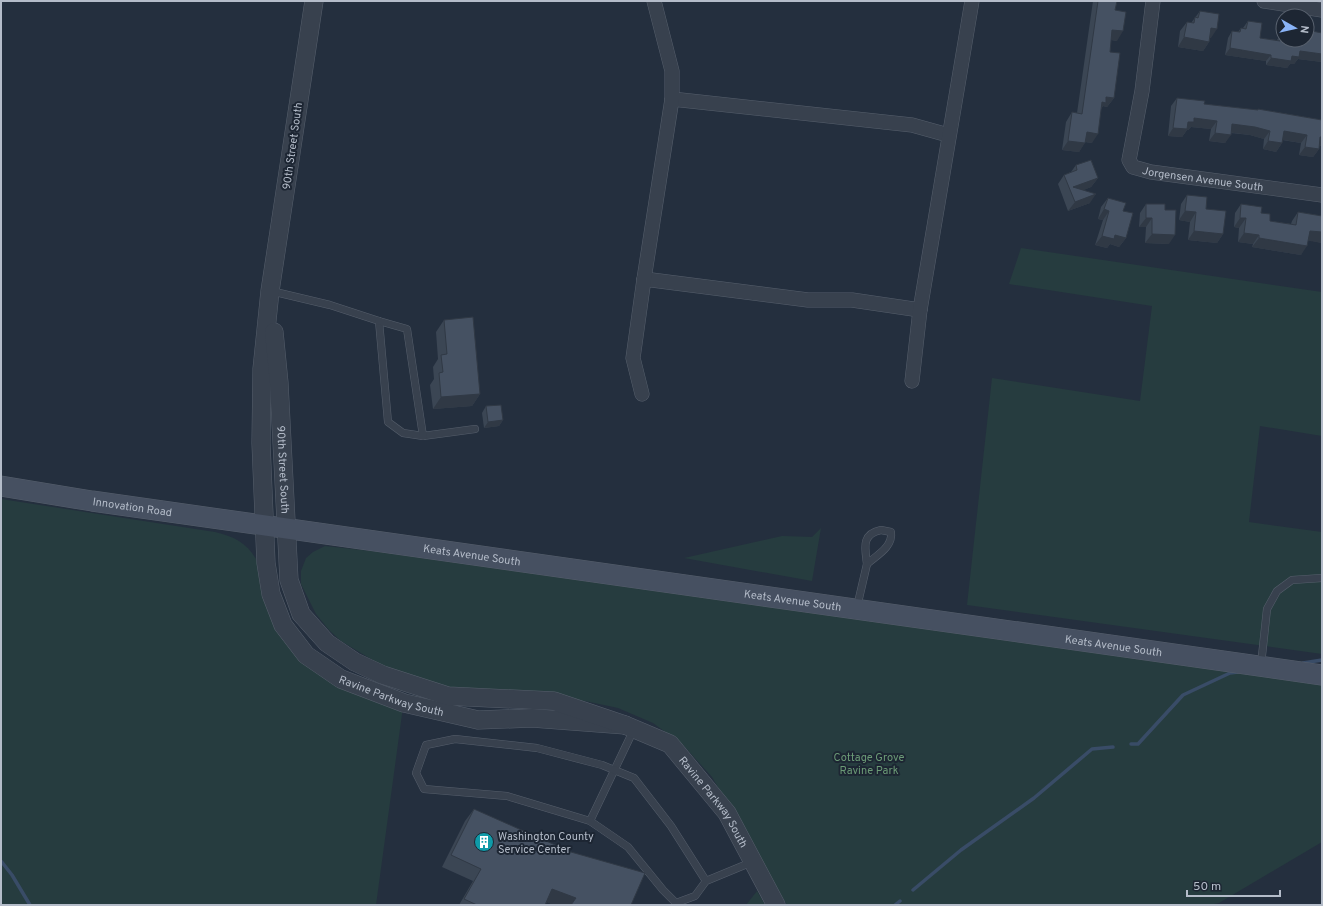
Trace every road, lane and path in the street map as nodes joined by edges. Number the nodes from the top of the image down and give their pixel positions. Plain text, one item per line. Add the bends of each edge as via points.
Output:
1 (314, 1) edge
2 (654, 1) edge
3 (972, 1) edge
4 (1153, 1) edge
5 (1264, 1) edge
6 (1322, 10) edge
7 (672, 99) junction
8 (948, 135) junction
9 (1322, 195) edge
10 (644, 278) junction
11 (270, 291) junction
12 (920, 310) junction
13 (379, 321) junction
14 (912, 381) dead end
15 (642, 394) dead end
16 (475, 430) dead end
17 (423, 436) junction
18 (1, 486) edge
19 (263, 525) junction
20 (286, 528) junction
21 (867, 564) junction
22 (1322, 578) edge
23 (857, 610) junction
24 (1261, 667) junction
25 (1322, 675) edge
26 (629, 727) junction
27 (614, 770) junction
28 (590, 821) junction
29 (752, 862) junction
30 (706, 881) junction
31 (776, 905) edge

1 - 11 street, 90th Street South
2 - 7 street via 672,72
3 - 8 street
4 - 9 street, Jorgensen Avenue South via 1142,91 1129,160 1133,167 1151,172
5 - 6 street
7 - 8 street via 912,125
7 - 10 street
8 - 12 street
10 - 12 street via 808,300 852,300
10 - 15 street via 633,358
11 - 13 lane via 330,305
11 - 19 street, 90th Street South via 262,369
11 - 20 street, 90th Street South via 279,383
12 - 14 street
13 - 17 lane via 407,329
13 - 17 lane via 388,422 403,433
16 - 17 lane
18 - 19 main road, Innovation Road
19 - 20 main road, Keats Avenue South
19 - 26 street, Ravine Parkway South via 271,594 283,625 306,654 341,679 404,703 478,720 532,718
20 - 23 main road, Keats Avenue South
20 - 26 street, Ravine Parkway South via 289,580 301,614 327,643 355,662 383,675 448,696 554,702
21 - 21 lane via 865,545 868,536 881,530 890,532 892,539 888,545
21 - 23 lane
22 - 24 lane via 1292,580 1277,591 1267,609
23 - 24 main road, Keats Avenue South
24 - 25 main road, Keats Avenue South
26 - 27 lane
26 - 29 street, Ravine Parkway South via 670,744 727,813
27 - 28 lane
27 - 28 lane via 537,748 455,739 426,745 416,773 424,789 507,796
27 - 30 lane via 634,778 671,826
28 - 30 lane via 628,847 676,903 695,896
29 - 30 lane
29 - 31 street, Ravine Parkway South

